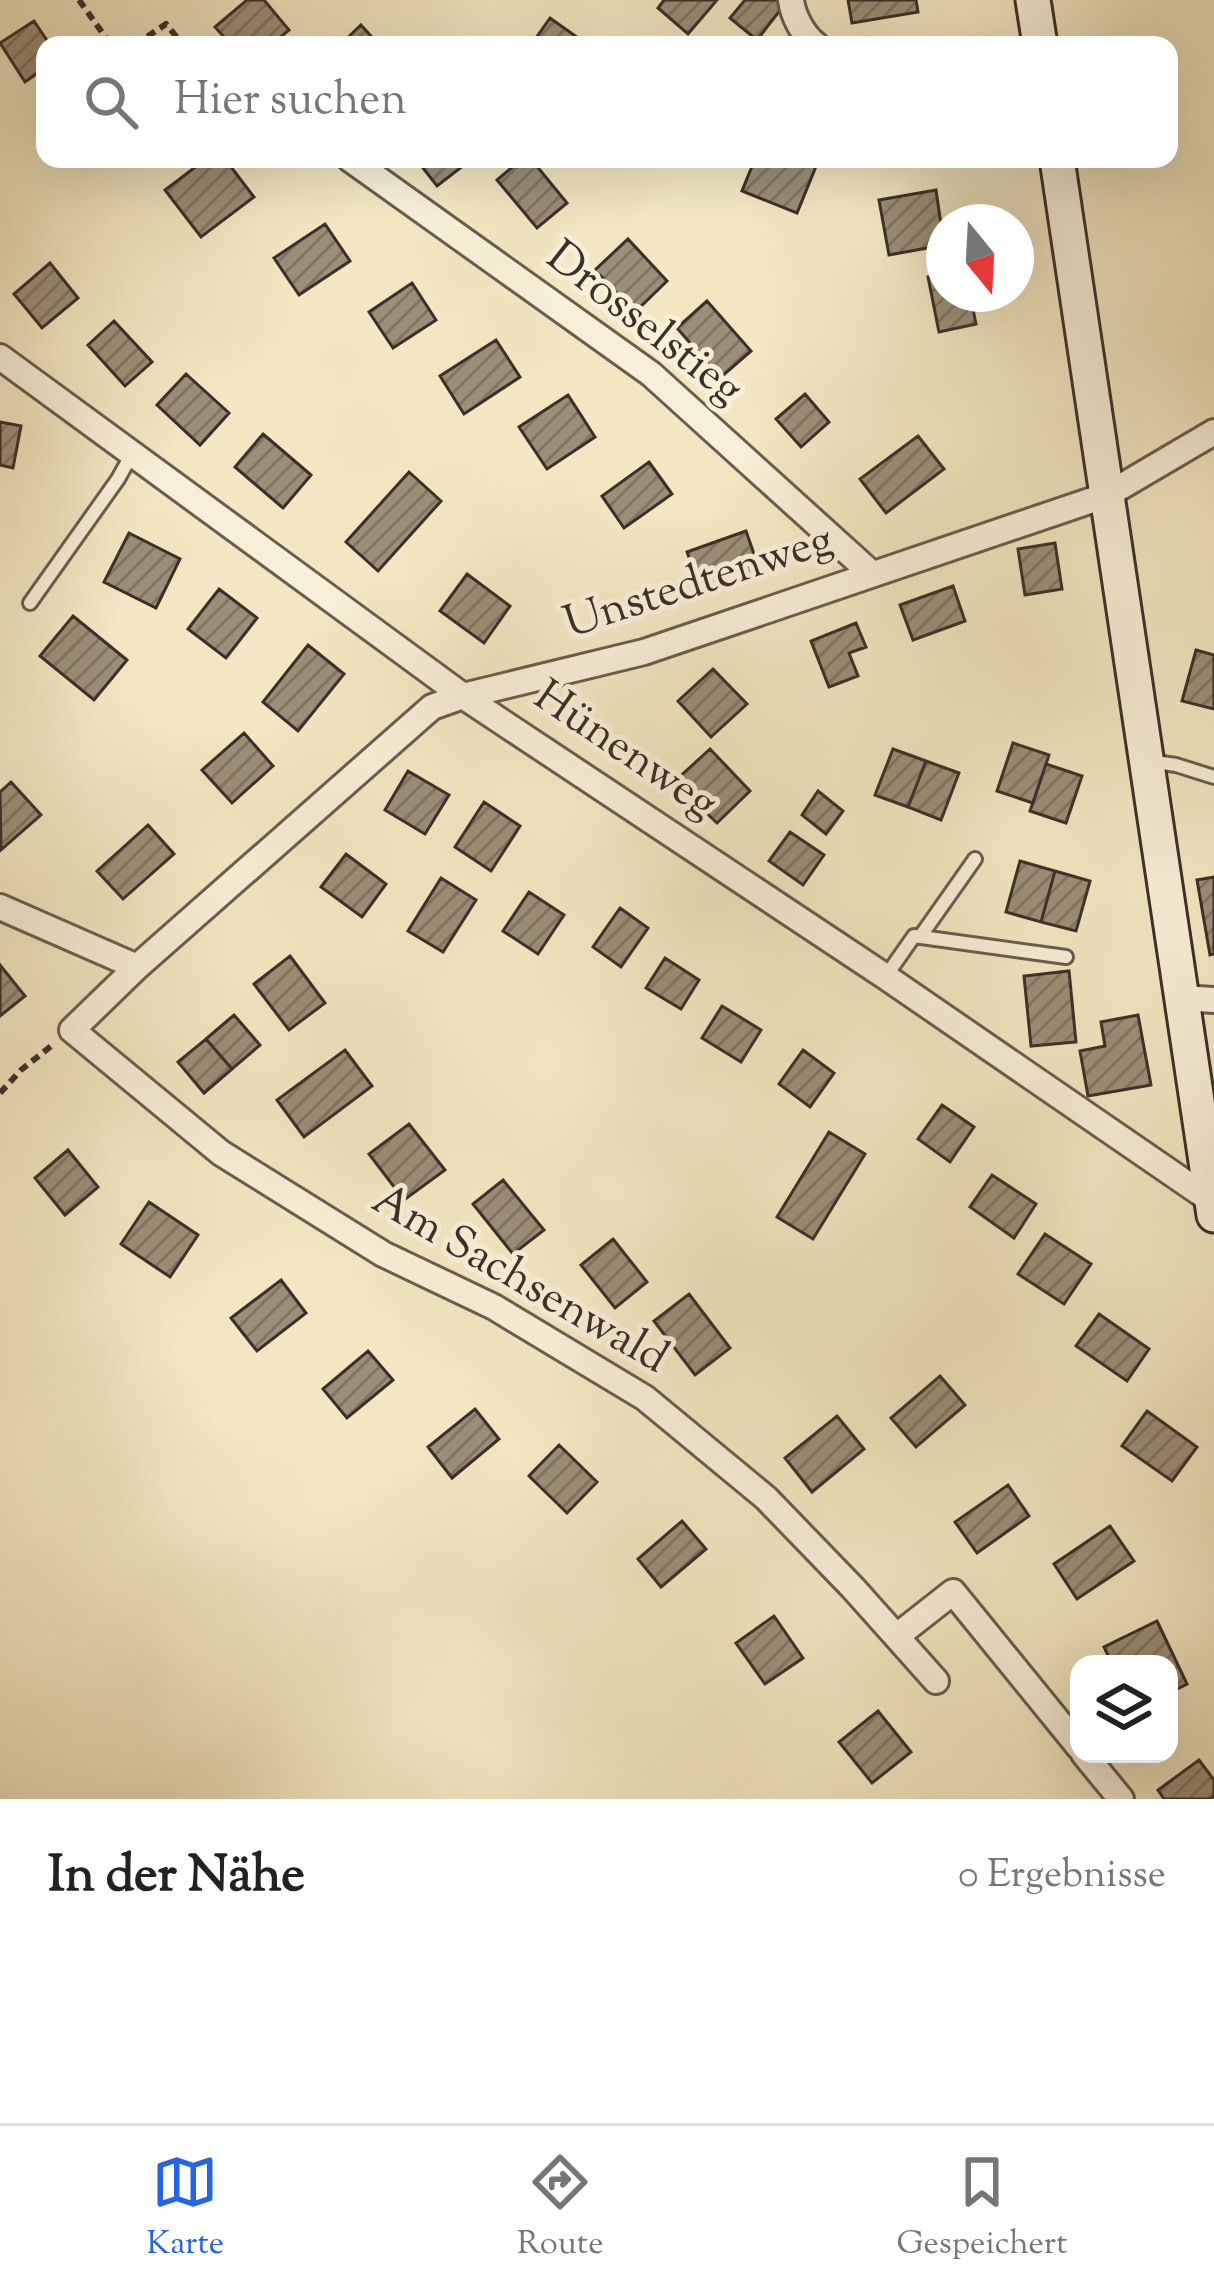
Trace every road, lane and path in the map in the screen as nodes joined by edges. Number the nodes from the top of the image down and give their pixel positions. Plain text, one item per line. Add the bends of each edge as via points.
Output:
1 (79, 0) edge
2 (790, 0) edge
3 (1033, 0) edge
4 (105, 36) edge
5 (148, 36) edge
6 (175, 36) edge
7 (806, 36) edge
8 (1033, 36) edge
9 (363, 168) edge
10 (1058, 168) edge
11 (0, 357) edge
12 (1214, 433) edge
13 (132, 454) junction
14 (1107, 495) junction
15 (871, 574) junction
16 (30, 603) dead end
17 (463, 696) junction
18 (1146, 761) junction
19 (1214, 777) edge
20 (975, 860) dead end
21 (0, 907) edge
22 (920, 937) junction
23 (1066, 957) dead end
24 (137, 967) junction
25 (886, 977) junction
26 (1198, 999) edge
27 (72, 1030) junction
28 (0, 1093) edge
29 (1213, 1208) edge
30 (897, 1636) junction
31 (936, 1681) dead end
32 (1070, 1736) edge
33 (1092, 1763) edge
34 (1120, 1799) edge

1 - 4 path
2 - 7 street
3 - 8 main road
5 - 6 path via 166,25
9 - 15 street, Drosselstieg via 651,374
10 - 14 main road
11 - 13 street, Hünenweg
12 - 14 street, Unstedtenweg
13 - 16 lane
13 - 17 street, Hünenweg
14 - 15 street, Unstedtenweg
14 - 18 main road
15 - 17 street, Unstedtenweg via 644,652
17 - 24 street, Unstedtenweg via 432,706
17 - 25 street, Hünenweg
18 - 19 lane
18 - 26 main road
20 - 22 lane
21 - 24 street
22 - 23 lane
22 - 25 lane
24 - 27 street, Unstedtenweg
25 - 29 street, Hünenweg
26 - 29 main road
27 - 28 path
27 - 30 street, Am Sachsenwald via 221,1153 383,1254 494,1306 645,1398 766,1498
30 - 31 street, Am Sachsenwald
30 - 32 street via 953,1592
33 - 34 street

